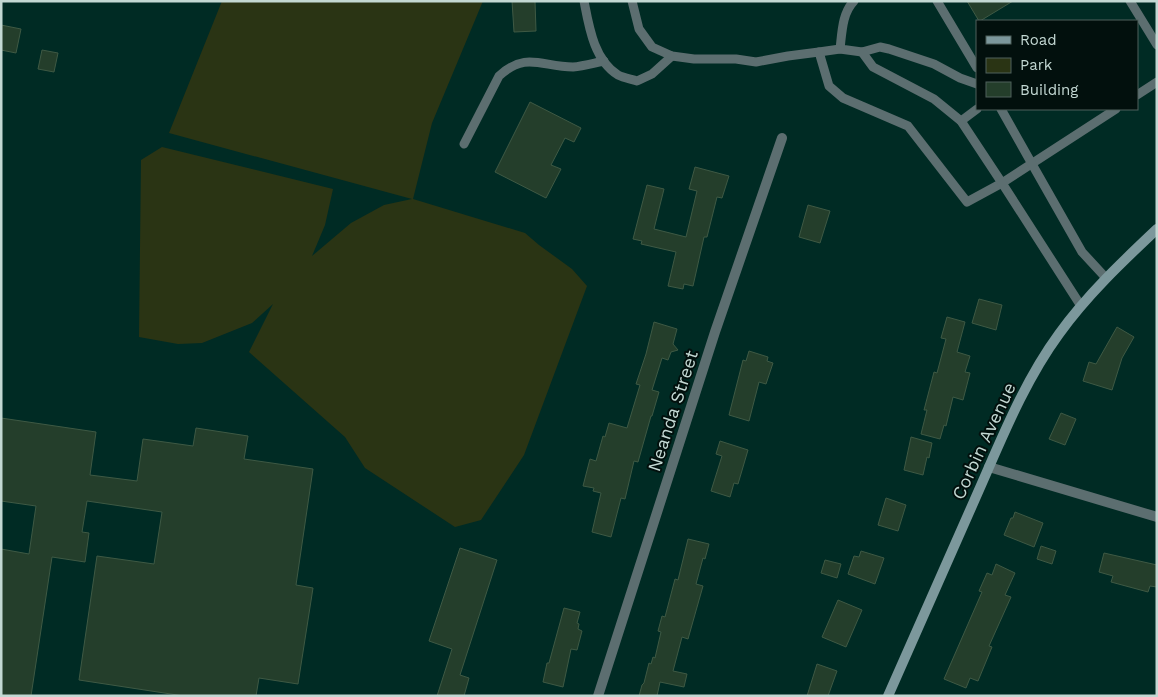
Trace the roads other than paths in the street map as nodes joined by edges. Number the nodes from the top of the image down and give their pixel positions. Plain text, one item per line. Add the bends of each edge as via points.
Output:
1 (584, 1) edge
2 (632, 1) edge
3 (854, 1) edge
4 (937, 1) edge
5 (1130, 1) edge
6 (1157, 46) edge
7 (840, 49) junction
8 (819, 52) junction
9 (862, 52) junction
10 (672, 56) junction
11 (604, 61) junction
12 (976, 66) edge
13 (1157, 82) edge
14 (976, 84) edge
15 (1138, 90) edge
16 (976, 110) edge
17 (1002, 110) edge
18 (1114, 110) edge
19 (961, 122) junction
20 (782, 138) dead end
21 (464, 144) dead end
22 (1032, 164) junction
23 (1002, 183) junction
24 (1157, 229) edge
25 (1106, 278) junction
26 (1081, 306) junction
27 (989, 466) junction
28 (1157, 517) edge
29 (598, 696) edge
30 (888, 696) edge

1 - 11 lane via 591,35
2 - 10 lane via 640,29 652,47
3 - 7 lane via 843,24
4 - 12 lane
5 - 6 lane
7 - 8 lane
7 - 9 lane
8 - 10 lane via 756,62
8 - 23 lane via 829,86 844,98 908,126 967,202
9 - 14 lane via 880,47 889,49 934,64
9 - 19 lane via 873,67 934,99
10 - 11 lane via 652,74 637,81 619,75
11 - 21 lane via 573,66 531,61 507,68 499,76
13 - 15 lane
16 - 19 lane
17 - 22 lane
18 - 22 lane
19 - 23 lane
20 - 29 street, Neanda Street via 715,332
22 - 23 lane
22 - 25 lane via 1082,252
23 - 26 lane
24 - 25 main road, Corbin Avenue
25 - 26 main road, Corbin Avenue
26 - 27 main road, Corbin Avenue via 1039,365
27 - 28 street
27 - 30 main road, Corbin Avenue

